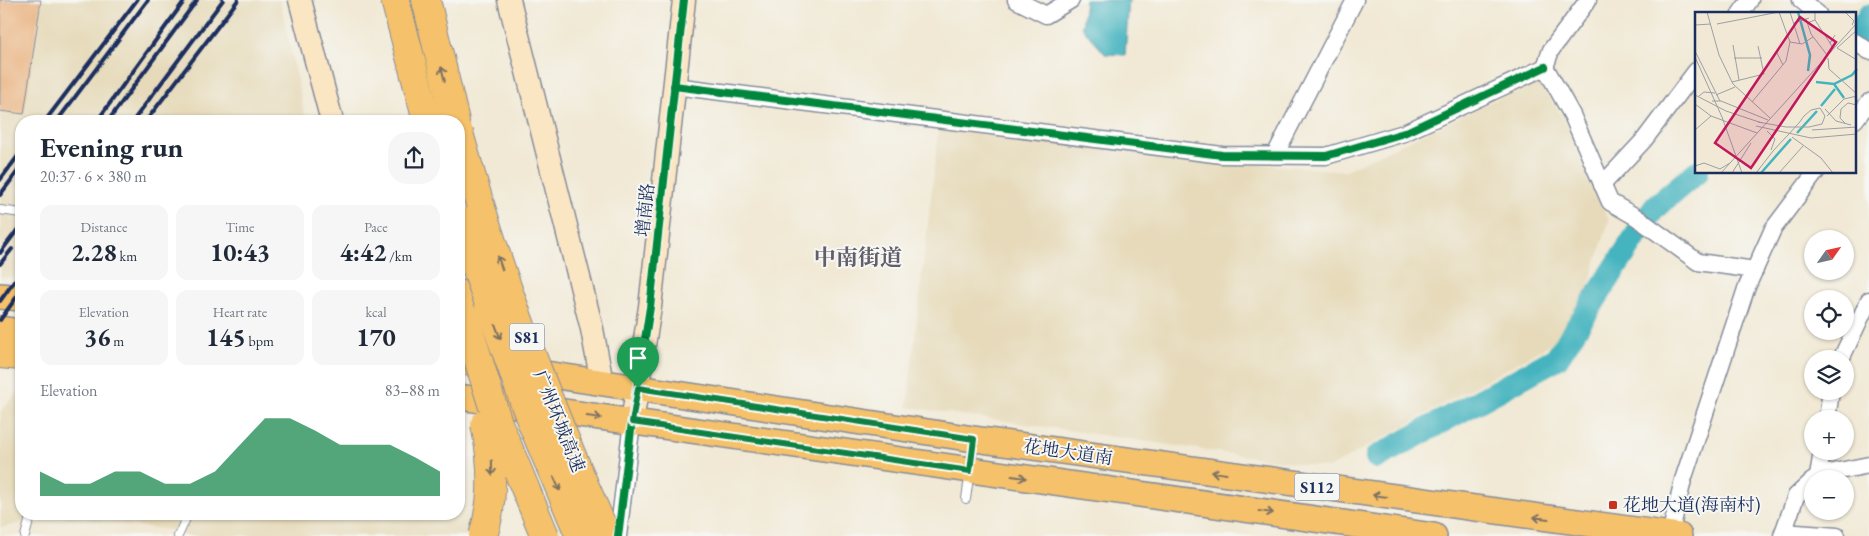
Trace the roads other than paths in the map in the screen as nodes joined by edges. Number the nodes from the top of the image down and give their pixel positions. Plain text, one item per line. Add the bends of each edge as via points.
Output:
1 (300, 0) edge
2 (426, 0) edge
3 (509, 0) edge
4 (684, 0) edge
5 (1016, 0) edge
6 (1071, 0) edge
7 (1355, 0) edge
8 (1588, 0) edge
9 (1750, 0) edge
10 (1801, 0) edge
11 (397, 10) edge
12 (1741, 12) edge
13 (1816, 12) edge
14 (1545, 67) junction
15 (1695, 72) edge
16 (674, 86) junction
17 (330, 115) edge
18 (419, 115) edge
19 (425, 115) edge
20 (454, 115) edge
21 (465, 151) edge
22 (1275, 155) junction
23 (1814, 174) edge
24 (1602, 185) junction
25 (0, 210) edge
26 (15, 212) edge
27 (465, 237) edge
28 (1755, 270) junction
29 (510, 289) junction
30 (0, 296) edge
31 (15, 297) edge
32 (1869, 300) edge
33 (465, 316) edge
34 (465, 322) edge
35 (0, 329) edge
36 (15, 331) edge
37 (1844, 350) edge
38 (0, 354) edge
39 (15, 355) edge
40 (465, 361) edge
41 (602, 383) junction
42 (638, 388) junction
43 (465, 398) edge
44 (632, 422) junction
45 (974, 439) junction
46 (1869, 465) edge
47 (1840, 470) edge
48 (970, 471) junction
49 (1804, 489) edge
50 (966, 499) dead end
51 (29, 520) edge
52 (185, 520) edge
53 (1782, 534) edge
54 (1423, 535) edge
55 (1662, 535) edge
56 (25, 536) edge
57 (178, 536) edge
58 (483, 536) edge
59 (545, 536) edge
60 (580, 536) edge
61 (608, 536) edge
62 (618, 536) edge
63 (623, 536) edge
64 (1837, 536) edge

1 - 17 street
20 -> 2 highway
3 - 41 street via 592,329
4 - 16 street, 增南路
5 - 6 street via 1046,15
7 - 22 street
8 - 14 street via 1550,50
9 - 12 street
10 - 13 street
11 - 18 highway
11 - 19 highway
14 - 22 street via 1404,133 1326,156
14 - 24 street via 1572,115
15 - 24 street via 1644,140
16 - 22 street via 1222,155
16 - 42 street, 增南路
29 -> 21 highway, 广州环城高速 / S81, bridge
23 - 28 street via 1773,229
24 - 28 street via 1610,202 1698,262
25 - 26 lane
27 -> 60 highway, 广州环城高速 / S81, bridge via 531,421
28 - 55 street
29 - 61 highway, 广州环城高速 / S81, bridge via 565,437
29 - 63 highway, bridge via 546,378
30 - 31 main road
32 - 37 street
33 - 59 highway, bridge via 498,423
34 -> 58 highway, bridge via 492,461 490,504
35 - 36 main road
38 - 39 highway
40 - 41 main road, 花地大道南 / S112
41 - 42 main road, 花地大道南 / S112
42 - 44 street, 增南路
42 - 45 main road, 花地大道南 / S112
43 -> 44 main road, 花地大道南 / S112
44 - 48 main road, 花地大道南 / S112
44 - 62 street
45 - 48 lane
55 -> 45 main road, 花地大道南 / S112
46 - 47 street
48 - 50 lane
48 -> 54 main road, 花地大道南 / S112
49 - 53 street via 1796,496
51 - 56 lane
52 - 57 lane
53 - 64 street

